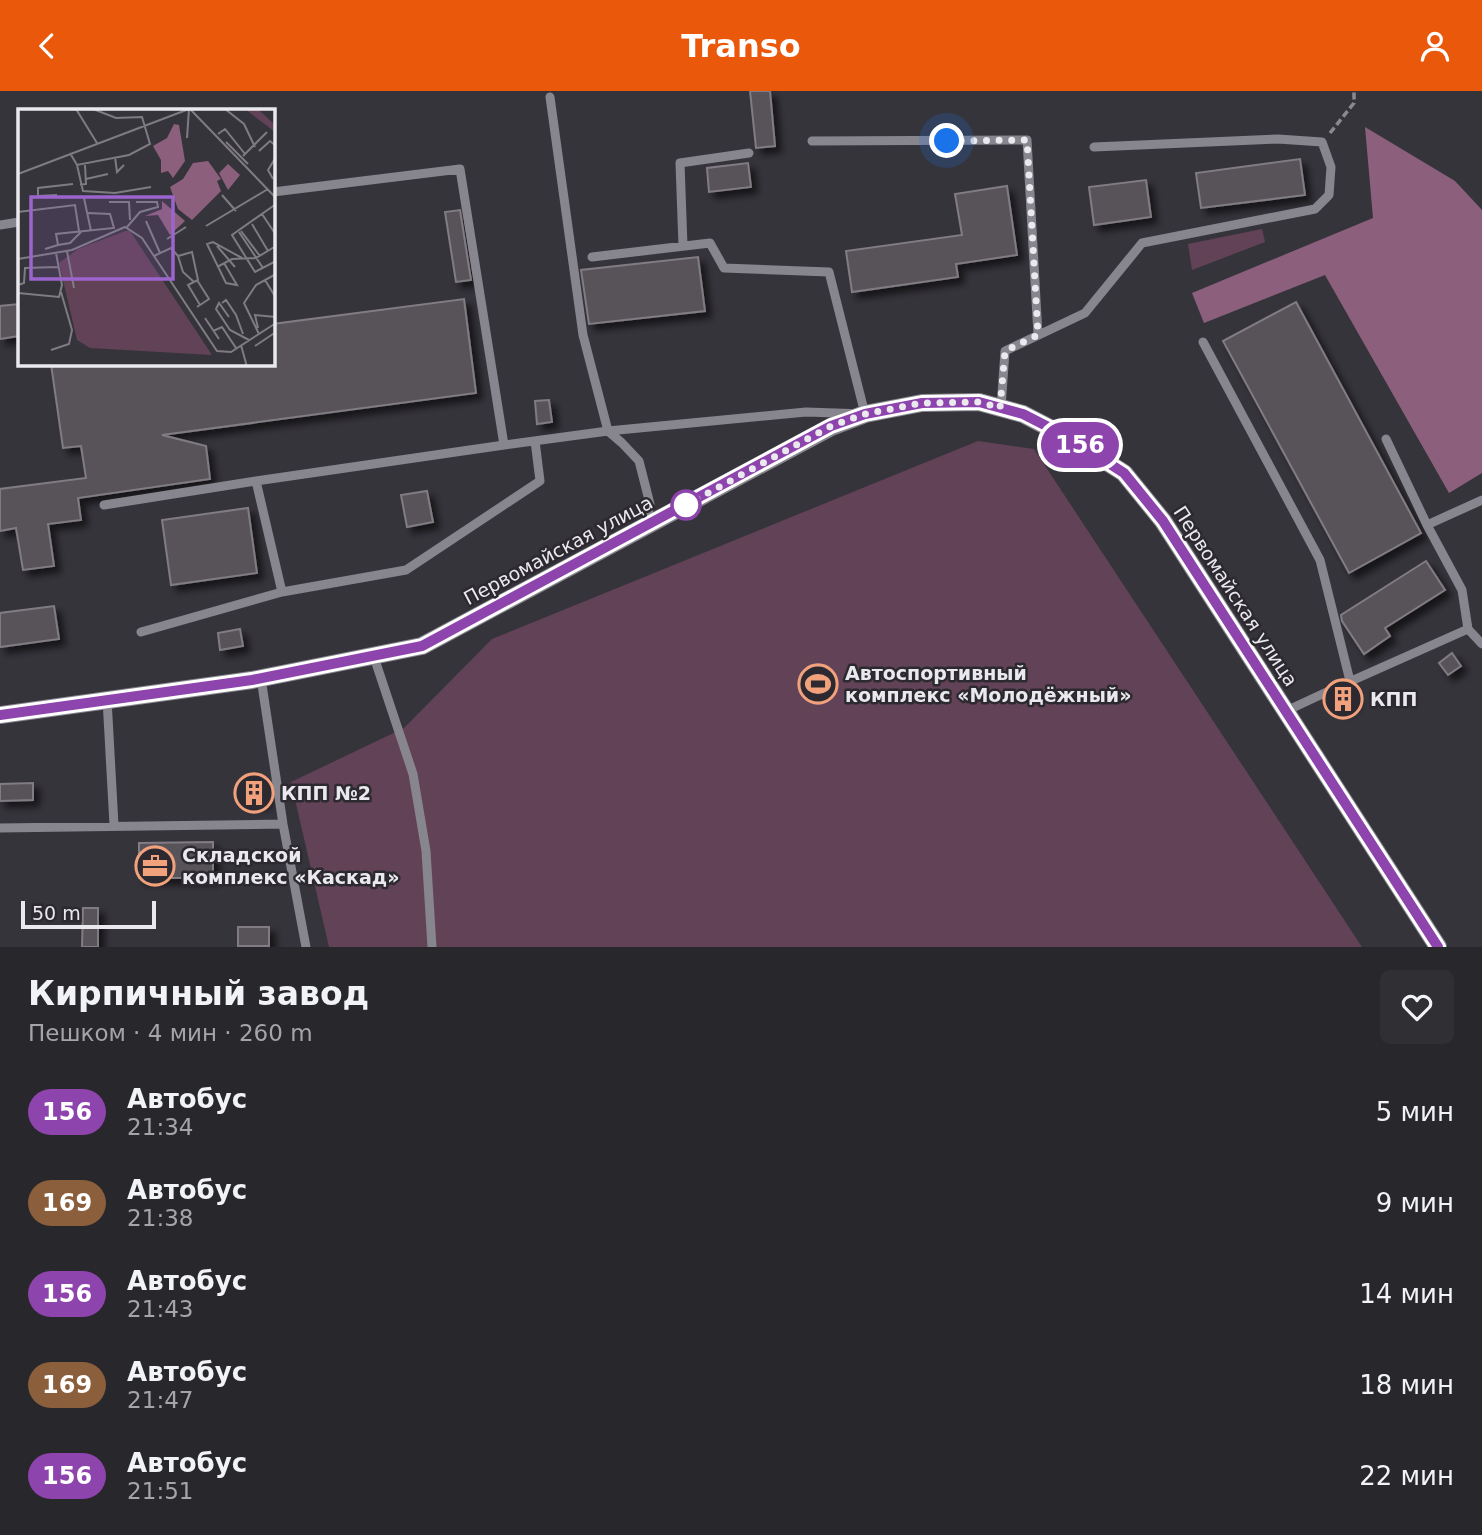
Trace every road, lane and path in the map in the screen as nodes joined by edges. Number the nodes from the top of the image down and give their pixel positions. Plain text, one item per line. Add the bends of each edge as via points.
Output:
1 (1354, 91) edge
2 (550, 97) dead end
3 (812, 141) dead end
4 (1322, 142) junction
5 (1094, 147) dead end
6 (749, 153) dead end
7 (275, 192) edge
8 (18, 222) edge
9 (0, 225) edge
10 (683, 246) junction
11 (592, 257) dead end
12 (1038, 335) junction
13 (1203, 342) dead end
14 (1000, 408) junction
15 (865, 414) junction
16 (608, 431) junction
17 (1387, 439) dead end
18 (535, 441) junction
19 (504, 445) junction
20 (257, 481) junction
21 (1482, 500) edge
22 (104, 505) dead end
23 (1427, 525) junction
24 (646, 526) junction
25 (282, 592) junction
26 (1468, 629) junction
27 (141, 632) dead end
28 (1482, 644) edge
29 (374, 657) junction
30 (261, 678) junction
31 (1350, 681) junction
32 (107, 699) junction
33 (1286, 711) junction
34 (0, 715) edge
35 (283, 824) junction
36 (114, 825) junction
37 (0, 828) edge
38 (306, 947) edge
39 (432, 947) edge
40 (1438, 947) edge

1 - 4 path via 1354,103
2 - 16 lane via 583,335
3 - 12 lane via 1027,140
4 - 5 lane via 1278,139
4 - 12 lane via 1331,167 1329,195 1315,209 1142,243 1085,313
6 - 10 lane via 680,163
7 - 19 lane via 460,169
8 - 9 lane
10 - 11 lane
10 - 15 lane via 710,243 724,268 828,272
12 - 14 lane via 1005,351
13 - 31 lane via 1320,560
14 - 15 street, Первомайская улица via 979,402 922,403
14 - 33 street, Первомайская улица via 1023,414 1068,437 1124,473 1163,521
15 - 16 lane via 806,412
15 - 24 street, Первомайская улица via 831,426
16 - 18 lane
16 - 24 lane via 639,461 650,504
17 - 23 lane
18 - 19 lane
18 - 25 lane via 540,481 406,570
19 - 20 lane
20 - 22 lane
20 - 25 lane
21 - 23 lane
23 - 26 lane via 1462,590
24 - 29 street, Первомайская улица via 422,646
25 - 27 lane
26 - 28 lane
26 - 31 lane
29 - 30 street, Первомайская улица
29 - 39 lane via 413,774 426,851
30 - 32 street, Первомайская улица
30 - 35 lane
31 - 33 lane
32 - 34 street, Первомайская улица
32 - 36 lane
33 - 40 street, Первомайская улица
35 - 36 lane
35 - 38 lane
36 - 37 lane

